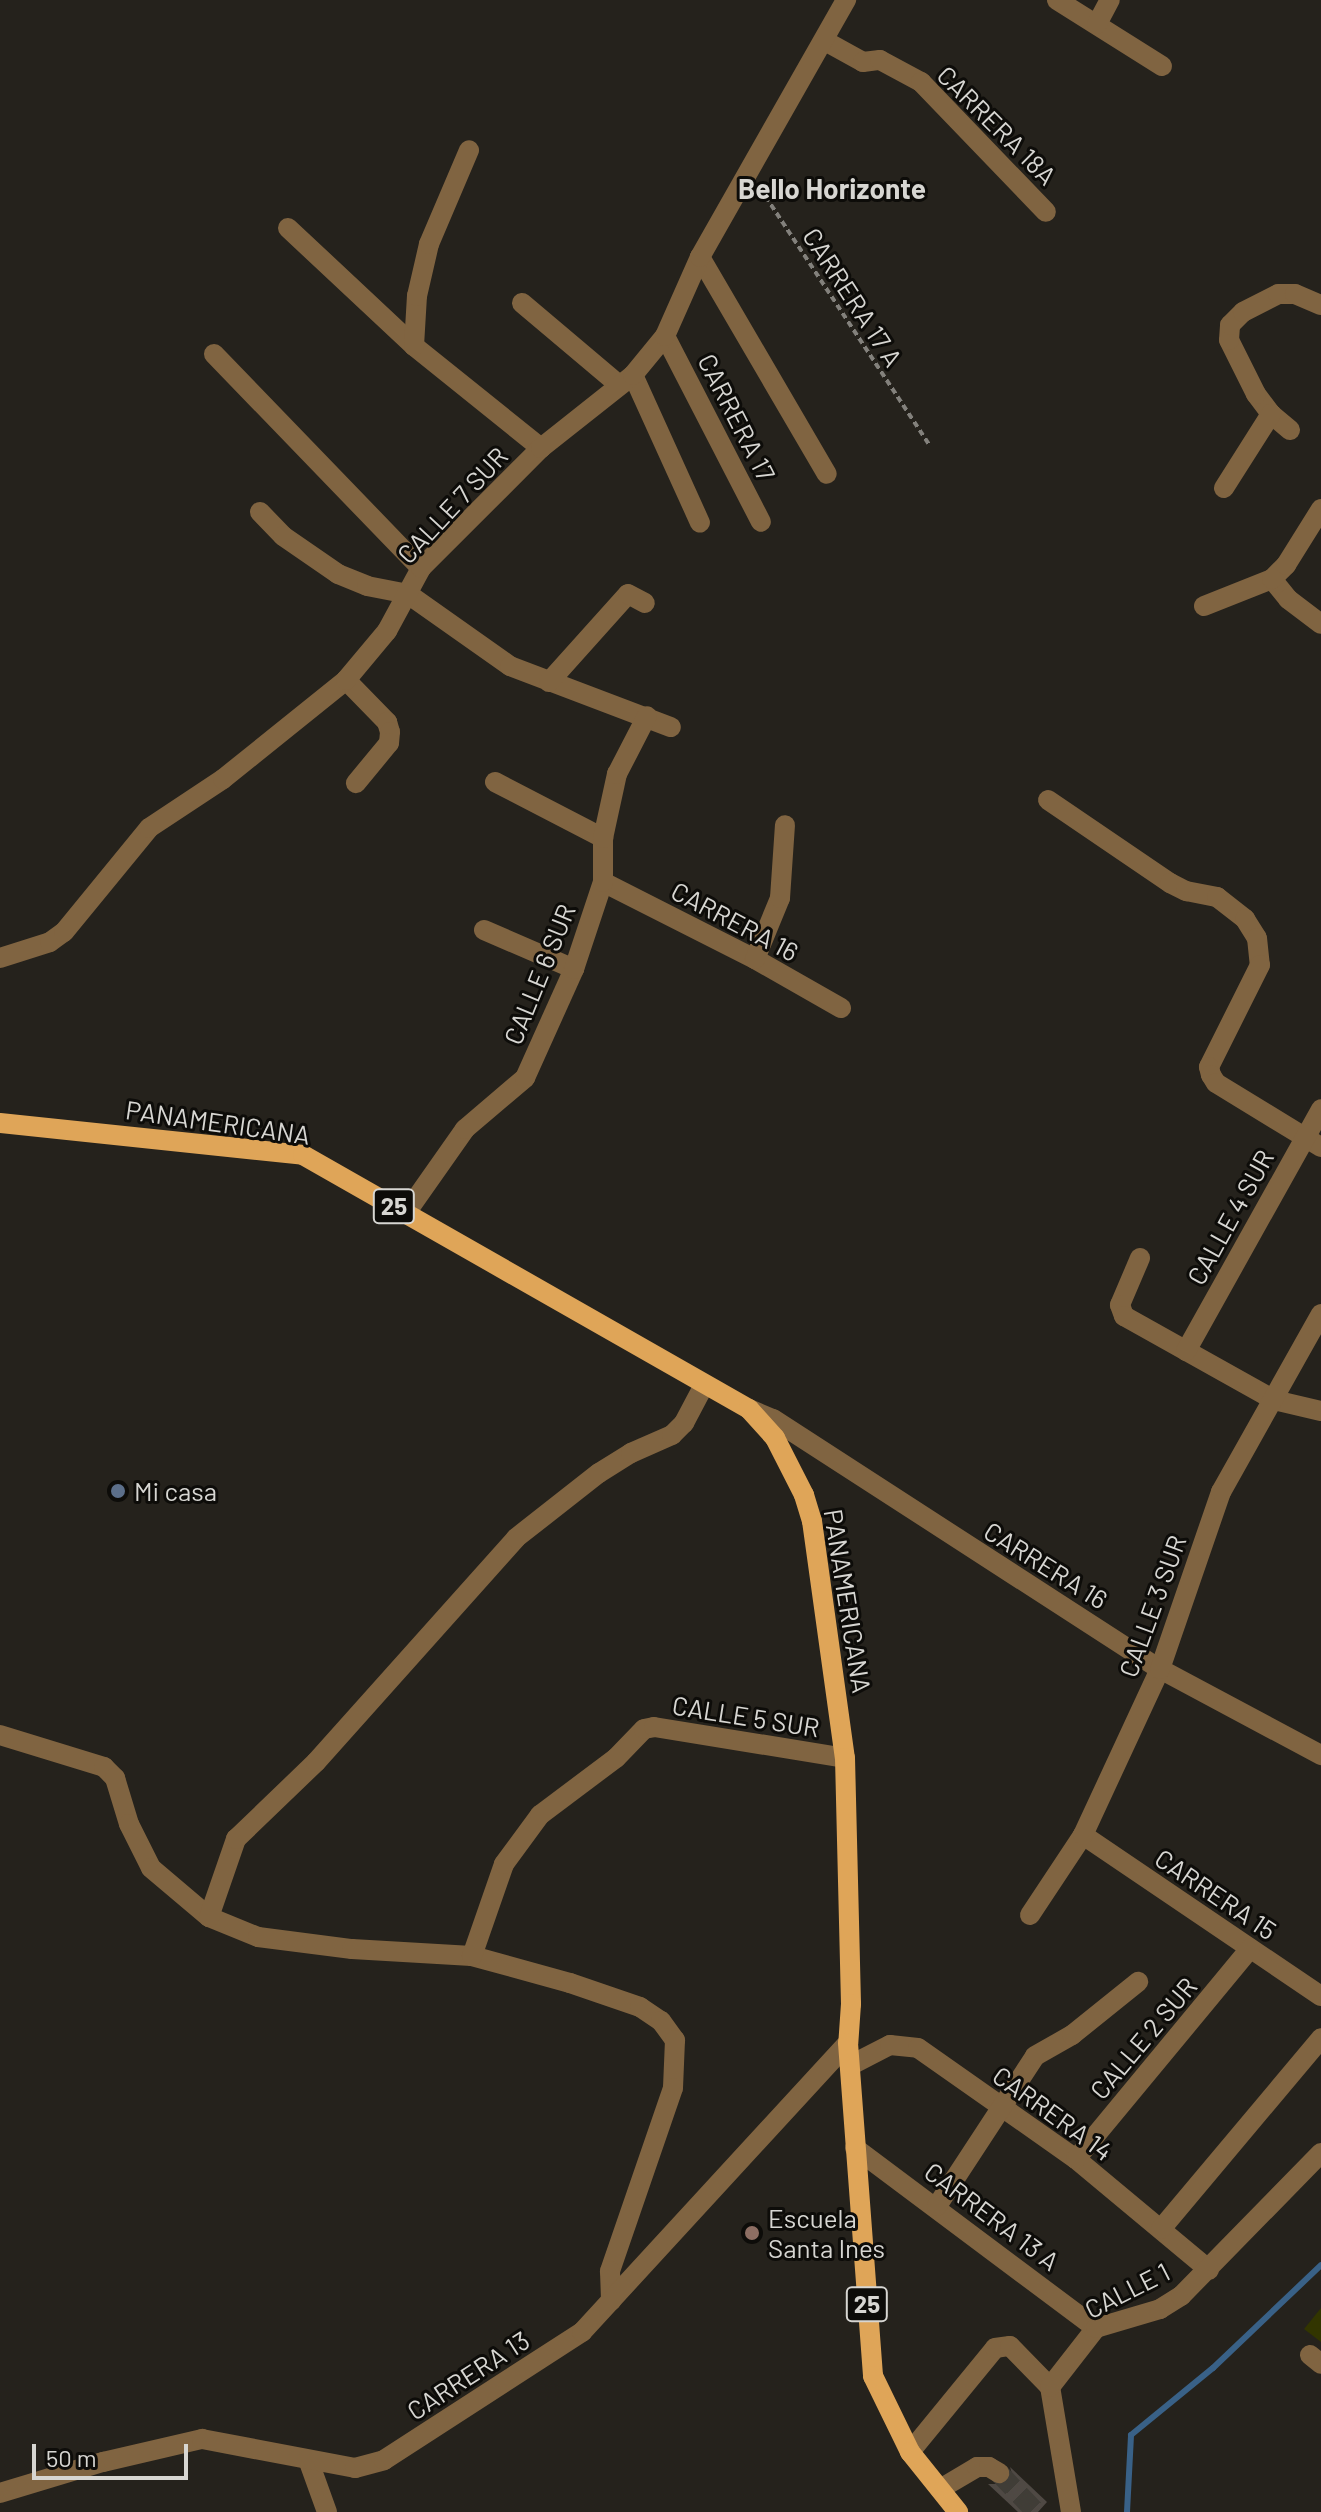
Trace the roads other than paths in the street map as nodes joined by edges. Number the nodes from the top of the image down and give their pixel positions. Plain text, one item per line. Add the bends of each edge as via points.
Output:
1 (846, 0) edge
2 (1057, 0) edge
3 (1110, 0) edge
4 (1097, 24) junction
5 (825, 41) junction
6 (1162, 66) dead end
7 (469, 150) dead end
8 (1046, 212) dead end
9 (288, 228) dead end
10 (700, 257) junction
11 (522, 303) dead end
12 (1321, 305) edge
13 (665, 336) junction
14 (414, 346) junction
15 (214, 354) dead end
16 (626, 380) junction
17 (1271, 414) junction
18 (1290, 430) dead end
19 (541, 448) junction
20 (827, 474) dead end
21 (1224, 488) dead end
22 (1321, 509) edge
23 (260, 512) dead end
24 (761, 522) dead end
25 (700, 523) dead end
26 (421, 568) junction
27 (1272, 579) junction
28 (408, 594) junction
29 (636, 598) dead end
30 (1204, 606) dead end
31 (1321, 624) edge
32 (346, 680) junction
33 (549, 682) junction
34 (647, 716) junction
35 (671, 727) dead end
36 (495, 782) dead end
37 (356, 783) dead end
38 (1048, 800) dead end
39 (785, 825) dead end
40 (603, 838) junction
41 (603, 882) junction
42 (484, 930) dead end
43 (0, 958) edge
44 (755, 959) junction
45 (574, 969) junction
46 (841, 1008) dead end
47 (1321, 1109) edge
48 (0, 1123) edge
49 (1313, 1140) edge
50 (406, 1213) junction
51 (1140, 1258) dead end
52 (1321, 1314) edge
53 (1186, 1351) junction
54 (704, 1385) junction
55 (1274, 1400) junction
56 (749, 1409) junction
57 (1321, 1411) edge
58 (1160, 1669) junction
59 (0, 1735) edge
60 (1321, 1755) edge
61 (845, 1758) junction
62 (1083, 1835) junction
63 (1030, 1915) dead end
64 (209, 1917) junction
65 (1250, 1949) junction
66 (472, 1956) junction
67 (1138, 1982) dead end
68 (1321, 1996) edge
69 (1321, 2038) edge
70 (848, 2043) junction
71 (851, 2065) junction
72 (1002, 2105) junction
73 (855, 2148) junction
74 (1321, 2153) edge
75 (1076, 2159) junction
76 (937, 2206) junction
77 (1161, 2229) junction
78 (1209, 2270) junction
79 (611, 2301) junction
80 (1096, 2328) junction
81 (1050, 2387) junction
82 (910, 2452) junction
83 (309, 2462) junction
84 (999, 2473) dead end
85 (940, 2489) junction
86 (0, 2493) edge
87 (327, 2512) edge
88 (958, 2512) edge
89 (1071, 2512) edge

1 - 5 street, CALLE 7 SUR
2 - 4 street
3 - 4 street
4 - 6 street
5 - 8 street, CARRERA 18A via 863,62 880,60 921,82
5 - 10 street, CALLE 7 SUR
7 - 14 street via 429,244 417,296
9 - 14 street
10 - 13 street, CALLE 7 SUR
10 - 20 street
11 - 16 street
12 - 17 street via 1295,294 1278,294 1230,325 1229,340
13 - 16 street, CALLE 7 SUR
13 - 24 street, CARRERA 17
14 - 19 street
15 - 26 street
16 - 19 street, CALLE 7 SUR
16 - 25 street
17 - 18 street
17 - 21 street
19 - 26 street, CALLE 7 SUR
22 - 27 street
23 - 28 street via 283,536 338,574
26 - 28 street, CALLE 7 SUR
27 - 30 street
27 - 31 street
28 - 32 street, CALLE 7 SUR via 387,631
28 - 33 street via 510,666
29 - 33 street
32 - 37 street via 387,722 390,732 389,743
32 - 43 street, CALLE 7 SUR via 223,779 149,828 64,932
33 - 34 street
34 - 35 street
34 - 40 street, CALLE 6 SUR via 617,774
36 - 40 street
38 - 49 street via 1170,883 1217,897 1245,919 1257,938 1260,965 1209,1067 1216,1083
39 - 44 street via 780,898
40 - 41 street, CALLE 6 SUR
41 - 44 street, CARRERA 16
41 - 45 street, CALLE 6 SUR
42 - 45 street
44 - 46 street, CARRERA 16
45 - 50 street, CALLE 6 SUR via 525,1078 465,1129
47 - 49 street, CALLE 4 SUR
48 - 50 main road, PANAMERICANA / 25 via 303,1155
49 - 53 street, CALLE 4 SUR
50 - 54 main road, PANAMERICANA / 25
51 - 53 street via 1120,1305 1124,1316
52 - 55 street, CALLE 3 SUR
53 - 55 street
54 - 56 main road, PANAMERICANA / 25
54 - 64 street via 672,1435 599,1473 516,1538 484,1572 316,1762 236,1839
55 - 57 street
55 - 58 street, CALLE 3 SUR via 1221,1492
56 - 58 street, CARRERA 16 via 773,1419
56 - 61 main road, PANAMERICANA / 25 via 791,1466 812,1521
58 - 60 street, CARRERA 16
58 - 62 street, CALLE 3 SUR
59 - 64 street via 104,1767 115,1778 129,1824 151,1868
61 - 66 street, CALLE 5 SUR via 644,1729 616,1758 540,1815 504,1864
61 - 70 main road, PANAMERICANA / 25
62 - 63 street, CALLE 3 SUR
62 - 65 street, CARRERA 15
64 - 66 street via 258,1937
65 - 68 street, CARRERA 15
65 - 75 street, CALLE 2 SUR
66 - 79 street via 640,2007 661,2021 675,2040 673,2088 610,2271
67 - 72 street via 1072,2035 1035,2056
69 - 77 street
70 - 71 main road, PANAMERICANA / 25
70 - 79 street, CARRERA 13
71 - 72 street, CARRERA 14 via 903,2044 918,2048
71 - 73 main road, PANAMERICANA / 25
72 - 75 street, CARRERA 14
72 - 76 street
73 - 76 street, CARRERA 13 A
73 - 82 main road, PANAMERICANA / 25 via 873,2376
74 - 78 street, CALLE 1
75 - 77 street, CARRERA 14
76 - 80 street, CARRERA 13 A
77 - 78 street, CARRERA 14
78 - 80 street, CALLE 1 via 1160,2309
79 - 83 street, CARRERA 13 via 582,2332 384,2460 355,2468
80 - 81 street, CALLE 1
81 - 82 street via 1010,2346 995,2348
81 - 89 street
82 - 85 main road, PANAMERICANA / 25
83 - 86 street, CARRERA 13 via 202,2439
83 - 87 street
84 - 85 street via 977,2467
85 - 88 main road, PANAMERICANA / 25

